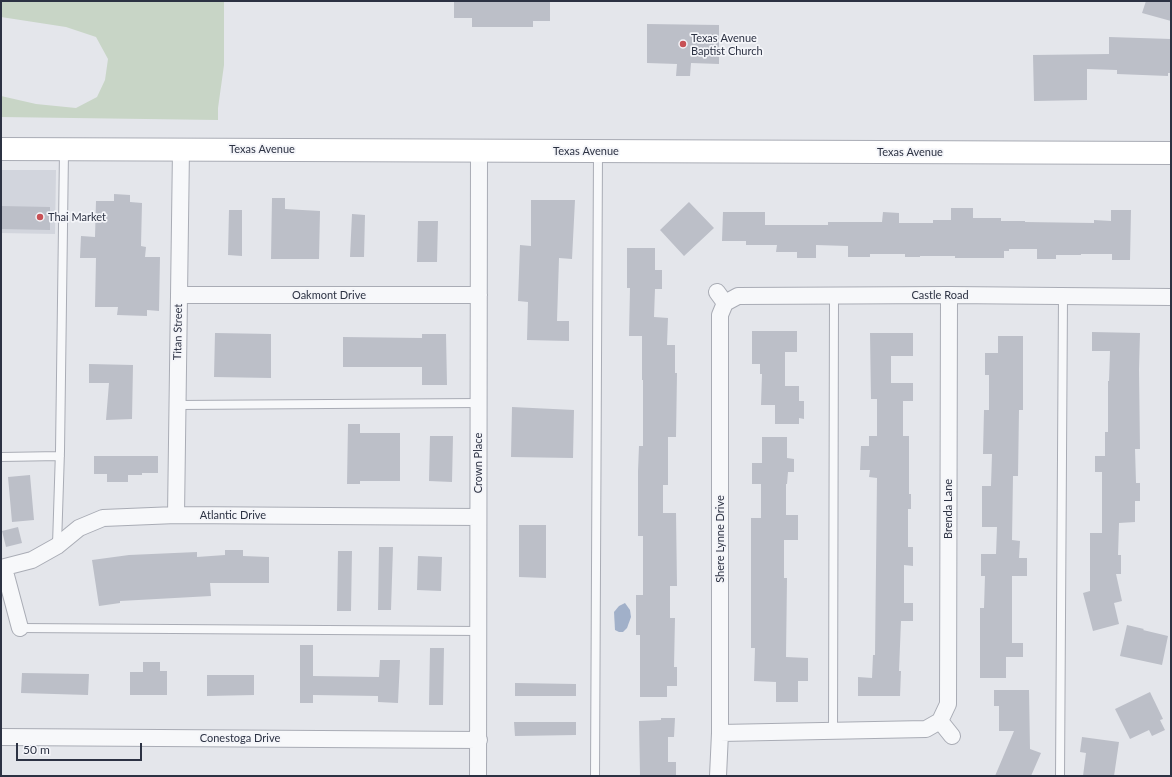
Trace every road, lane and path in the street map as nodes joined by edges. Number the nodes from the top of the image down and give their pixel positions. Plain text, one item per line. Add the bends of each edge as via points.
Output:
1 (1, 149) edge
2 (64, 149) junction
3 (181, 149) junction
4 (479, 150) junction
5 (598, 151) junction
6 (1171, 153) edge
7 (179, 295) junction
8 (479, 295) junction
9 (834, 295) junction
10 (949, 295) junction
11 (1063, 296) junction
12 (721, 297) joint
13 (1171, 297) edge
14 (478, 403) junction
15 (178, 405) junction
16 (60, 456) junction
17 (1, 457) edge
18 (176, 515) junction
19 (478, 517) junction
20 (57, 546) junction
21 (3, 568) edge
22 (20, 628) joint
23 (478, 631) junction
24 (940, 721) junction
25 (833, 731) junction
26 (720, 733) junction
27 (952, 736) dead end
28 (1, 737) edge
29 (478, 740) junction
30 (478, 776) edge
31 (595, 776) edge
32 (718, 776) edge
33 (1060, 776) edge

1 - 2 street, Texas Avenue
2 - 3 street, Texas Avenue
2 - 16 lane
3 - 4 street, Texas Avenue
3 - 7 street, Titan Street
4 - 5 street, Texas Avenue
4 - 8 street, Crown Place
5 - 6 street, Texas Avenue
5 - 31 lane
7 - 8 street, Oakmont Drive
7 - 15 street, Titan Street
8 - 14 street, Crown Place
9 - 10 street, Castle Road
9 - 12 street, Castle Road
9 - 25 lane
10 - 11 street, Castle Road
10 - 24 street, Brenda Lane via 948,704
11 - 13 street, Castle Road
11 - 33 lane
12 - 26 street, Shere Lynne Drive
14 - 15 lane
14 - 19 street, Crown Place
15 - 18 street, Titan Street
16 - 17 lane
16 - 20 lane
18 - 19 street, Atlantic Drive
18 - 20 street, Atlantic Drive via 103,518 80,528
19 - 23 street, Crown Place
20 - 21 street, Atlantic Drive via 32,560
21 - 22 street
22 - 23 lane
23 - 29 street, Crown Place
24 - 25 street via 926,729
24 - 27 street
25 - 26 street
26 - 32 street, Shere Lynne Drive
28 - 29 street, Conestoga Drive
29 - 30 street, Crown Place

